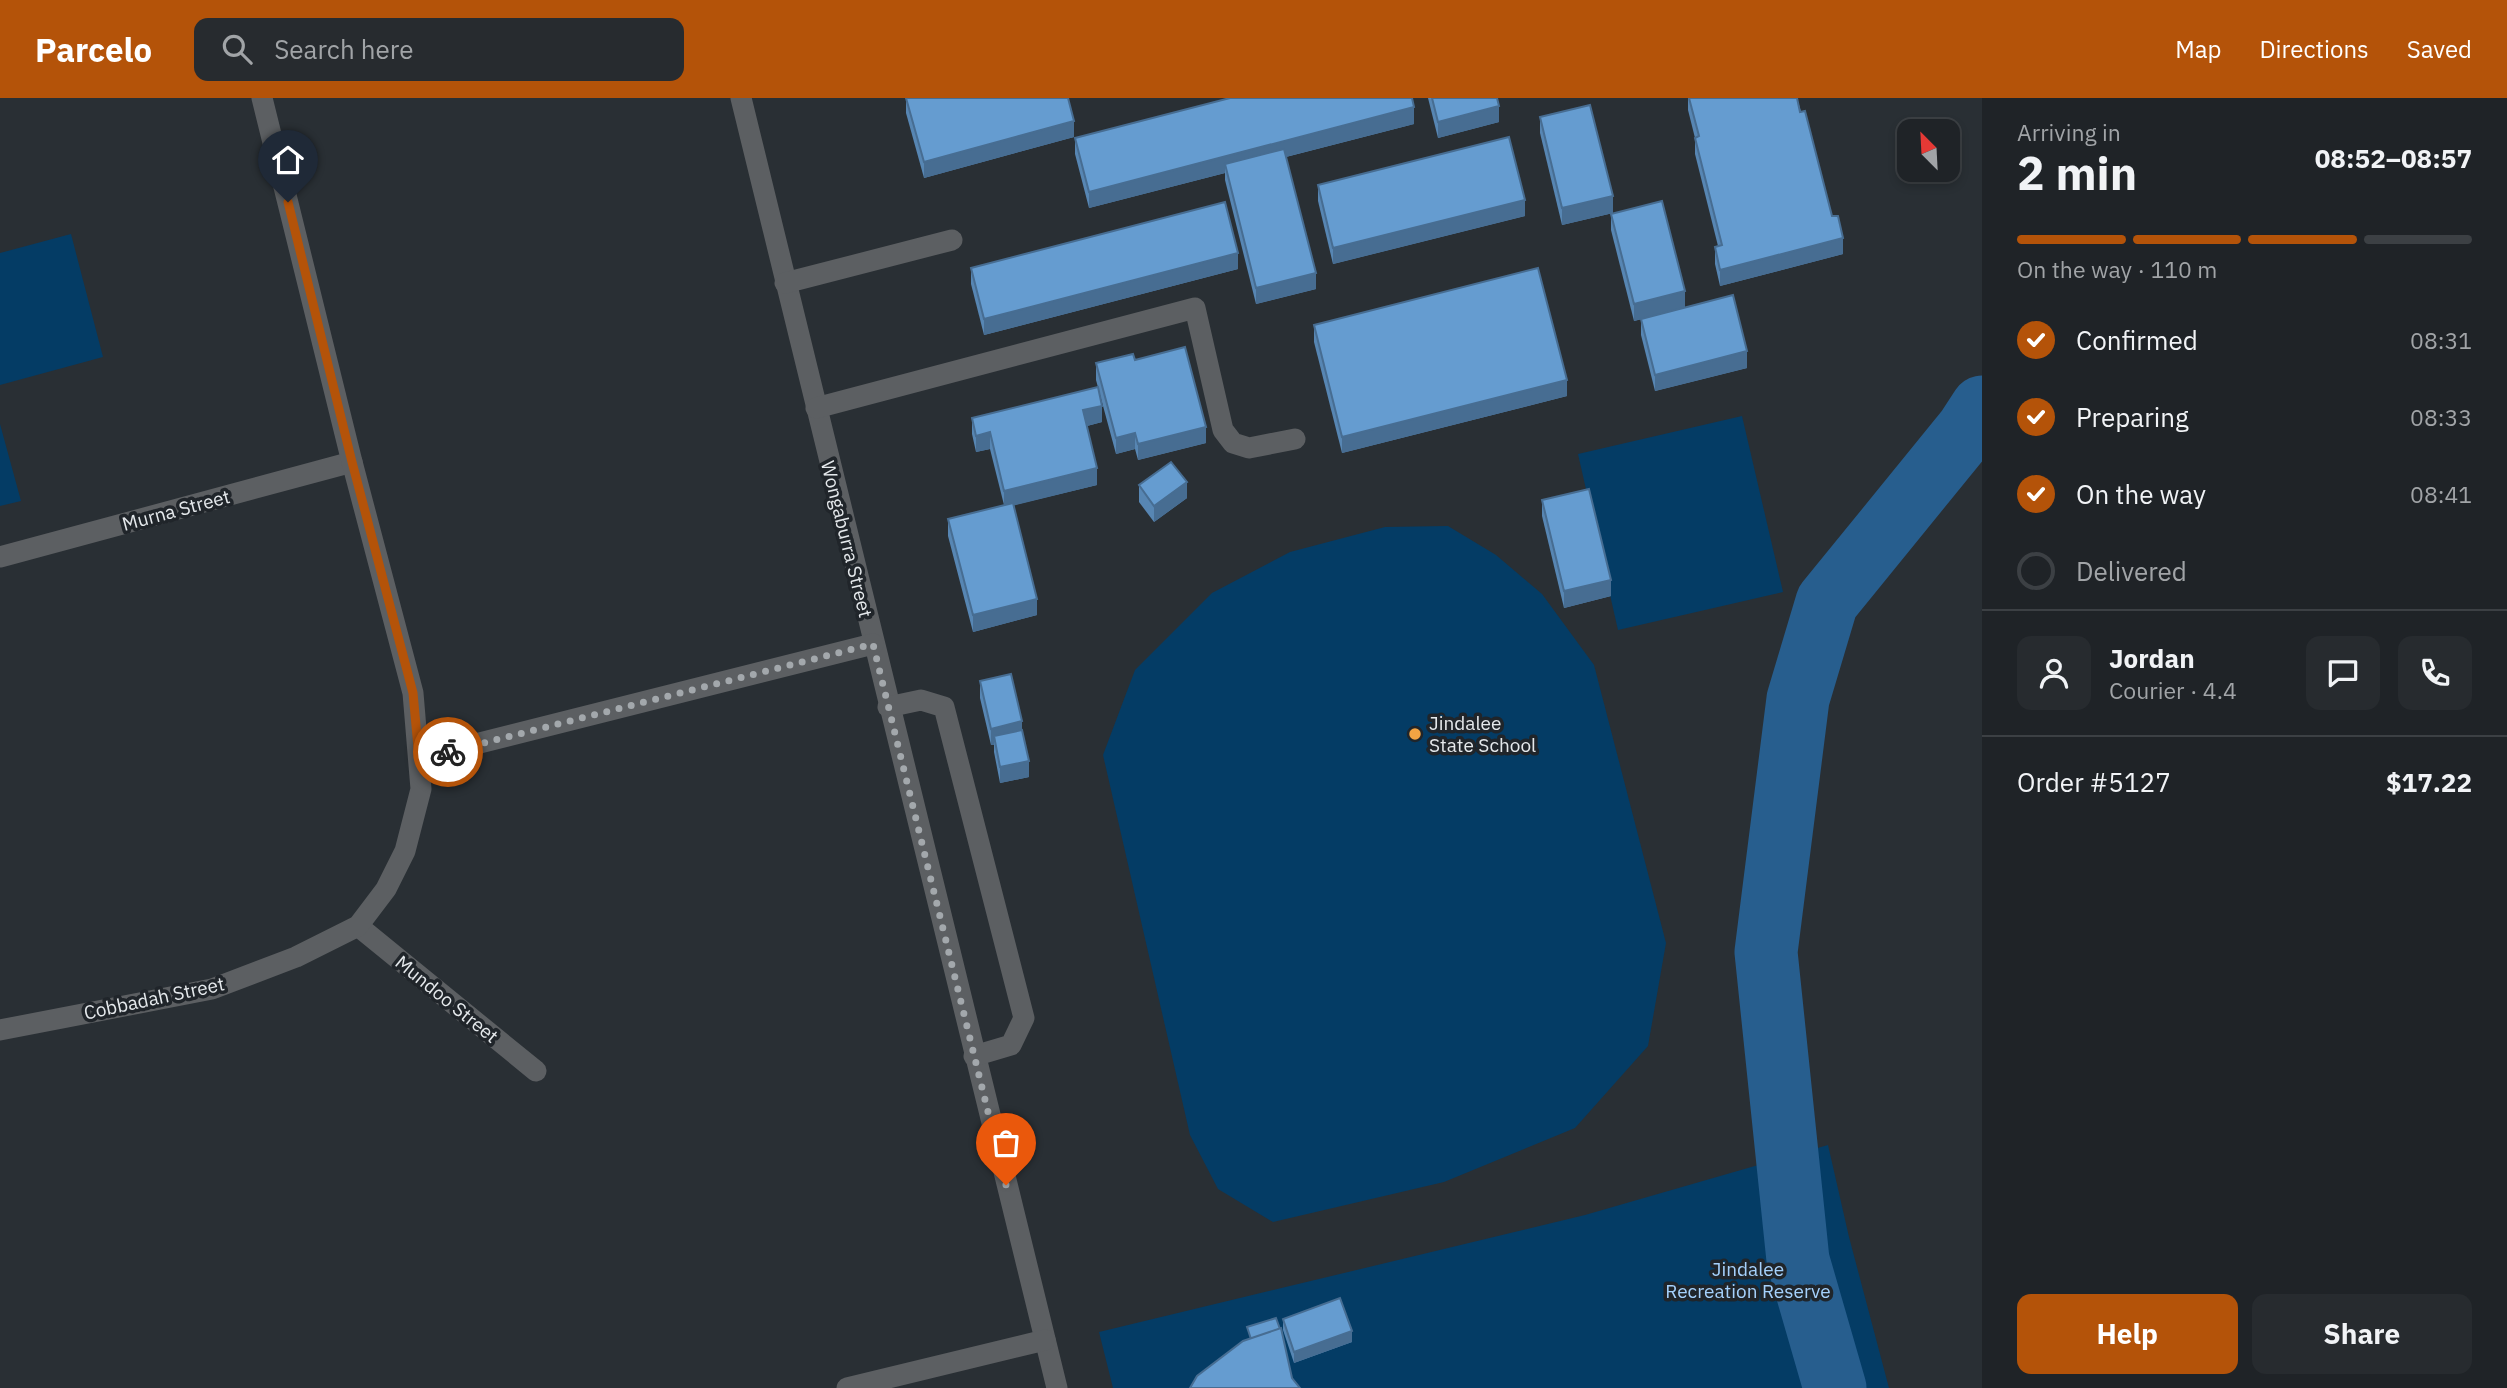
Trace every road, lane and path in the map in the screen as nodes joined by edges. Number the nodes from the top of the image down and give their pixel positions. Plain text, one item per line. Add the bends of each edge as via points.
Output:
1 (262, 98) edge
2 (741, 98) edge
3 (952, 240) dead end
4 (785, 284) junction
5 (816, 408) junction
6 (1295, 439) dead end
7 (352, 462) junction
8 (0, 557) edge
9 (873, 644) junction
10 (888, 707) junction
11 (419, 758) junction
12 (358, 926) junction
13 (0, 1030) edge
14 (974, 1056) junction
15 (536, 1071) dead end
16 (1045, 1340) junction
17 (847, 1388) edge
18 (1057, 1388) edge

1 - 7 street, Cobbadah Street
2 - 4 street, Wongaburra Street
3 - 4 street
4 - 5 street, Wongaburra Street
5 - 6 street via 1195,309 1223,430 1233,443 1249,448
5 - 9 street, Wongaburra Street
7 - 8 street, Murna Street
7 - 11 street, Cobbadah Street via 413,693
9 - 10 street, Wongaburra Street
9 - 11 street
10 - 14 street, Wongaburra Street
10 - 14 street via 921,700 944,706 1024,1018 1011,1045
11 - 12 street, Cobbadah Street via 421,789 404,851 386,889
12 - 13 street, Cobbadah Street via 296,957 212,989
12 - 15 street, Mundoo Street
14 - 16 street, Wongaburra Street
16 - 17 street
16 - 18 street, Wongaburra Street

